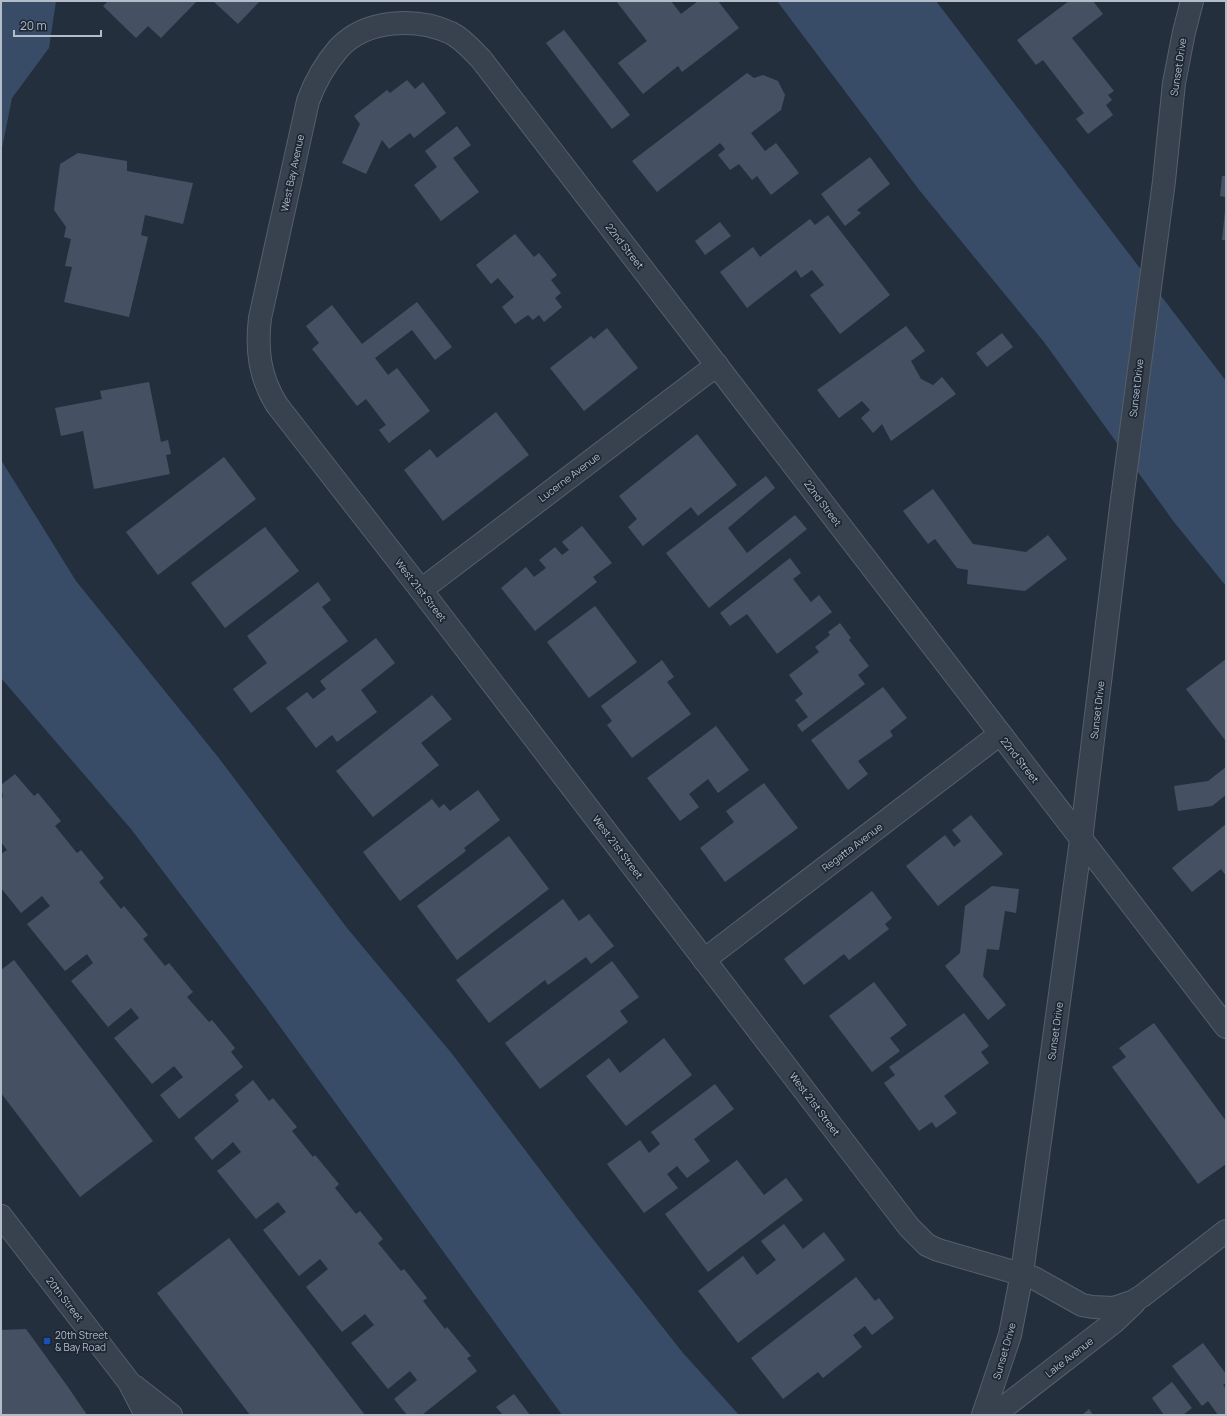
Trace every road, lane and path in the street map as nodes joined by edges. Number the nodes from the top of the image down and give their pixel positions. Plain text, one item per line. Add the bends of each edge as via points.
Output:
1 (1192, 1) edge
2 (391, 23) joint
3 (260, 364) joint
4 (717, 365) junction
5 (421, 590) junction
6 (1000, 734) junction
7 (1081, 840) junction
8 (704, 960) junction
9 (1226, 1027) edge
10 (1, 1216) edge
11 (1226, 1230) edge
12 (1022, 1273) junction
13 (1142, 1296) junction
14 (129, 1382) junction
15 (146, 1415) edge
16 (171, 1415) edge
17 (983, 1415) edge
18 (994, 1415) edge

1 - 7 street, Sunset Drive via 1174,83
2 - 3 street, West Bay Avenue via 364,32 339,48 310,95 260,318
2 - 4 street, 22nd Street via 438,28 451,33 471,48
3 - 5 street, West 21st Street via 277,406
4 - 5 street, Lucerne Avenue
4 - 6 street, 22nd Street
5 - 8 street, West 21st Street
6 - 7 street, 22nd Street
6 - 8 street, Regatta Avenue
7 - 9 street, 22nd Street
7 - 12 street, Sunset Drive
8 - 12 street, West 21st Street via 918,1237 927,1245 948,1254
10 - 14 street, 20th Street
11 - 13 street, Lake Avenue
12 - 13 street, Lake Avenue via 1082,1304 1093,1307 1114,1308
12 - 17 street, Sunset Drive via 1010,1335
13 - 18 street, Lake Avenue via 1114,1322
14 - 15 street, 20th Street
14 - 16 street, 20th Street

